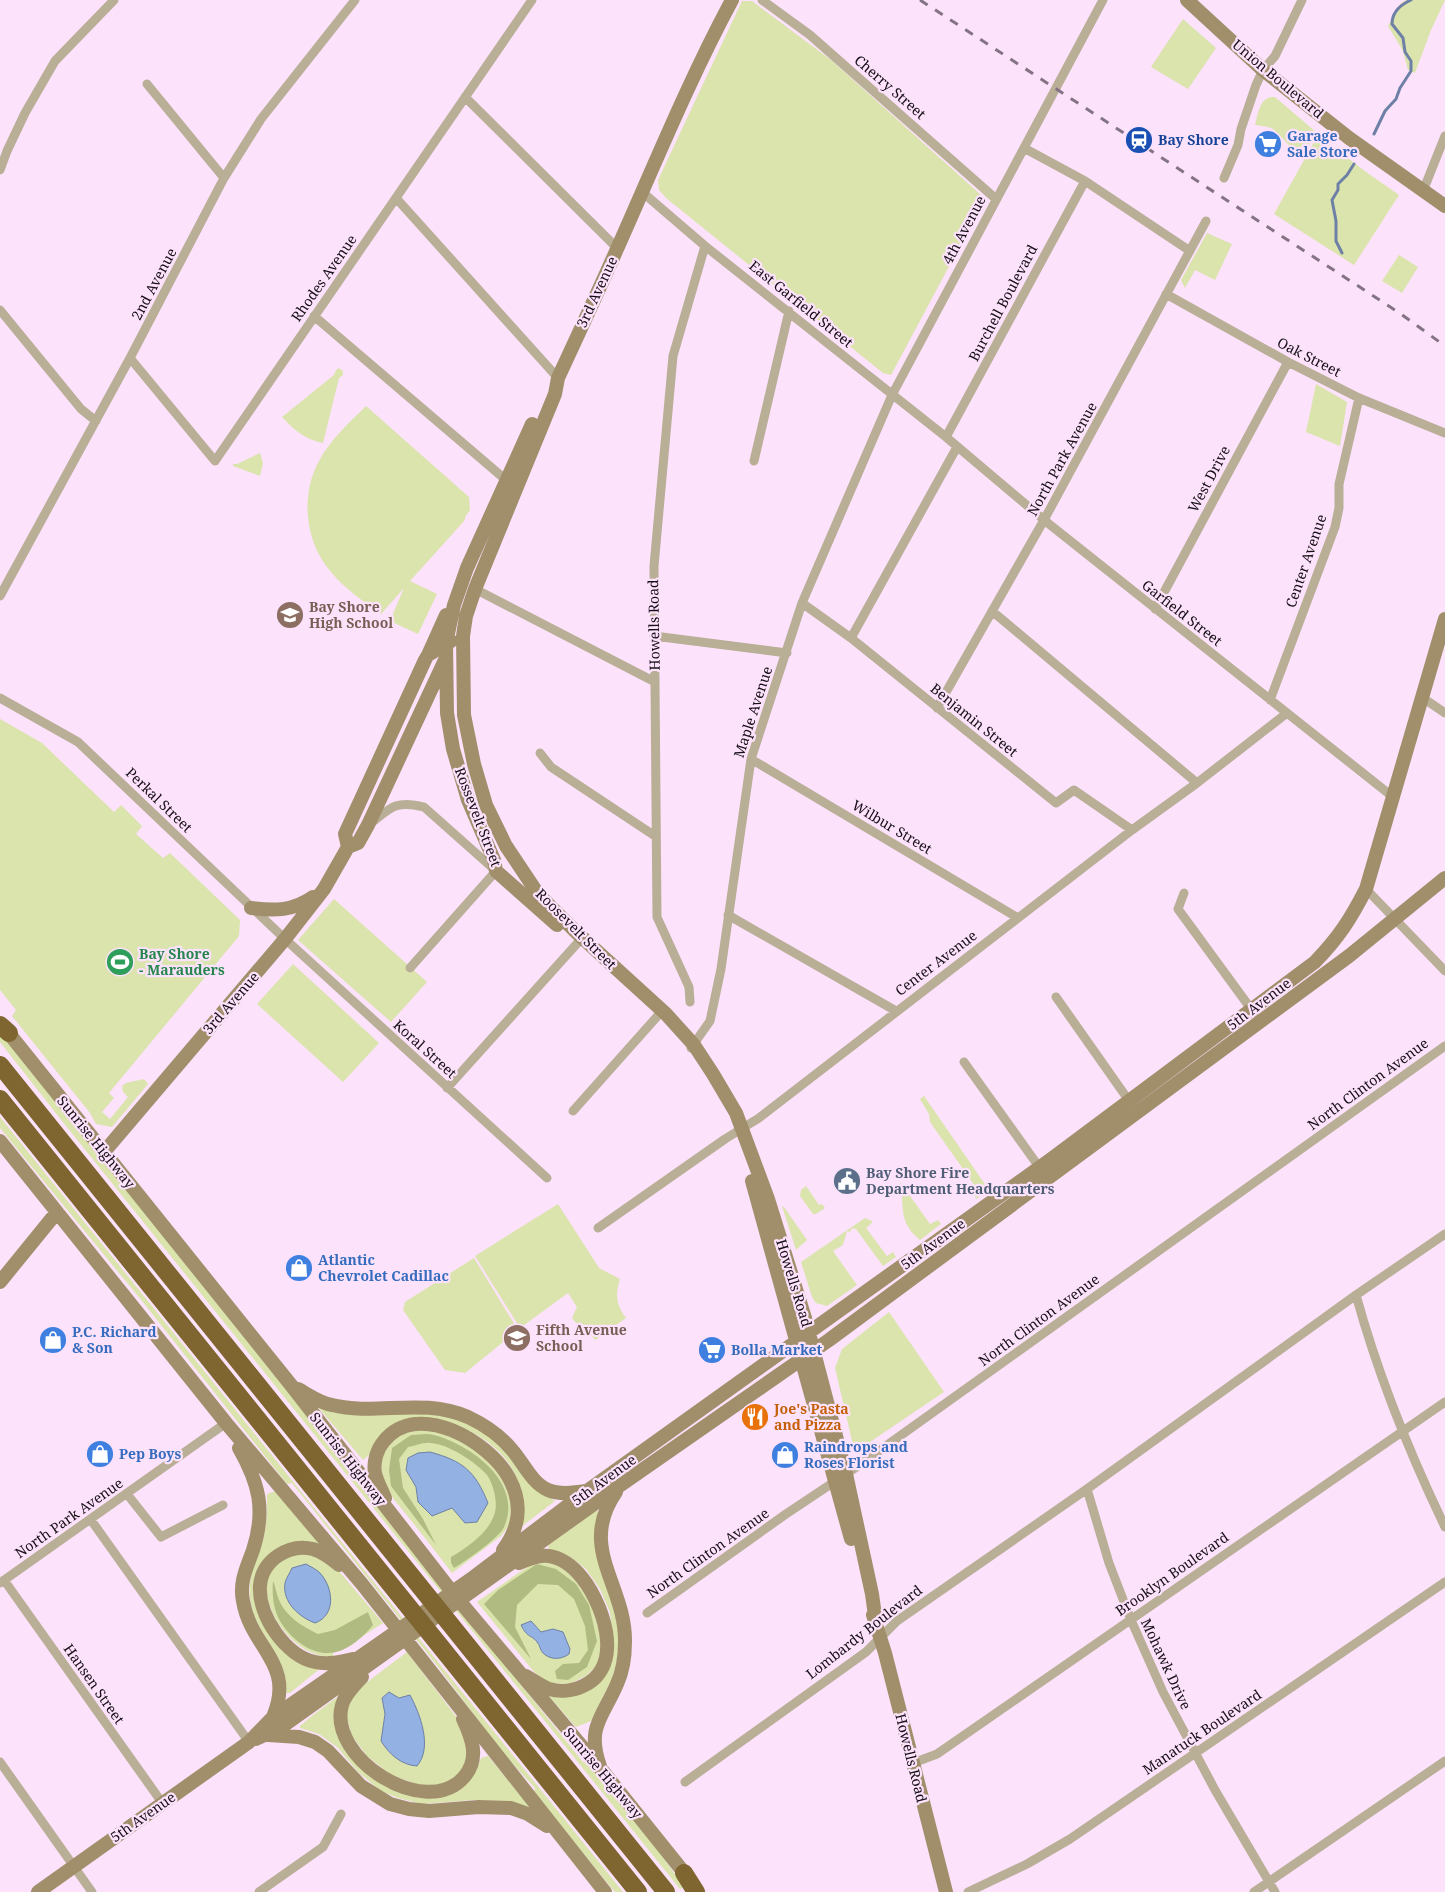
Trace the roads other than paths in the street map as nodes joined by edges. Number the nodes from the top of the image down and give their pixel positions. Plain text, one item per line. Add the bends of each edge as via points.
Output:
1 (355, 0) edge
2 (532, 0) edge
3 (732, 0) edge
4 (762, 0) edge
5 (1102, 0) edge
6 (1188, 0) edge
7 (1302, 0) edge
8 (112, 1) edge
9 (1263, 70) junction
10 (147, 84) dead end
11 (465, 97) junction
12 (1445, 136) edge
13 (1024, 148) junction
14 (0, 170) edge
15 (224, 178) junction
16 (1224, 178) dead end
17 (1084, 181) junction
18 (641, 191) junction
19 (1423, 191) junction
20 (396, 198) junction
21 (996, 199) junction
22 (1445, 206) edge
23 (1206, 221) dead end
24 (706, 246) junction
25 (618, 248) junction
26 (1190, 251) junction
27 (1166, 294) junction
28 (0, 310) edge
29 (789, 312) junction
30 (314, 316) junction
31 (130, 358) junction
32 (1288, 362) junction
33 (558, 378) junction
34 (892, 395) junction
35 (1359, 398) junction
36 (96, 421) junction
37 (1445, 433) edge
38 (946, 437) junction
39 (957, 447) junction
40 (754, 461) dead end
41 (855, 476) joint
42 (506, 480) junction
43 (1044, 520) junction
44 (3, 582) edge
45 (475, 589) junction
46 (0, 596) edge
47 (802, 603) junction
48 (454, 604) junction
49 (1155, 609) junction
50 (992, 611) junction
51 (1445, 618) edge
52 (654, 636) junction
53 (851, 638) junction
54 (463, 642) junction
55 (446, 644) junction
56 (786, 653) junction
57 (428, 655) junction
58 (445, 659) junction
59 (655, 682) junction
60 (0, 698) edge
61 (1422, 698) junction
62 (1270, 700) junction
63 (937, 708) junction
64 (1287, 713) junction
65 (1445, 714) edge
66 (395, 725) junction
67 (411, 731) junction
68 (540, 753) dead end
69 (751, 759) junction
70 (1197, 783) junction
71 (1393, 797) junction
72 (368, 825) junction
73 (1132, 830) junction
74 (655, 836) junction
75 (348, 847) junction
76 (496, 871) junction
77 (1445, 878) edge
78 (324, 889) junction
79 (1366, 889) junction
80 (1184, 893) dead end
81 (252, 908) junction
82 (728, 916) junction
83 (1018, 918) junction
84 (1394, 919) junction
85 (285, 939) junction
86 (580, 940) junction
87 (410, 968) dead end
88 (1445, 971) edge
89 (1056, 997) dead end
90 (690, 1002) dead end
91 (896, 1011) junction
92 (659, 1013) junction
93 (1256, 1015) junction
94 (3, 1027) edge
95 (1445, 1046) edge
96 (691, 1047) junction
97 (964, 1062) dead end
98 (0, 1065) edge
99 (447, 1088) junction
100 (0, 1099) edge
101 (1133, 1106) junction
102 (573, 1111) dead end
103 (739, 1130) junction
104 (0, 1141) edge
105 (104, 1152) junction
106 (1043, 1173) junction
107 (547, 1178) dead end
108 (763, 1200) junction
109 (57, 1212) junction
110 (598, 1228) dead end
111 (1445, 1234) edge
112 (0, 1282) edge
113 (1356, 1295) junction
114 (809, 1332) junction
115 (797, 1341) junction
116 (807, 1354) junction
117 (291, 1385) junction
118 (1445, 1402) edge
119 (226, 1423) junction
120 (1402, 1431) junction
121 (841, 1477) junction
122 (622, 1484) junction
123 (1087, 1489) junction
124 (587, 1491) junction
125 (127, 1494) junction
126 (223, 1505) dead end
127 (91, 1520) junction
128 (396, 1521) junction
129 (1445, 1527) edge
130 (497, 1566) junction
131 (2, 1582) edge
132 (1445, 1582) edge
133 (362, 1584) junction
134 (647, 1613) dead end
135 (1131, 1620) junction
136 (880, 1638) junction
137 (384, 1648) junction
138 (362, 1657) junction
139 (517, 1670) junction
140 (452, 1696) junction
141 (273, 1717) junction
142 (265, 1735) junction
143 (249, 1742) junction
144 (1195, 1754) junction
145 (1445, 1761) edge
146 (0, 1762) edge
147 (913, 1763) junction
148 (601, 1769) junction
149 (685, 1782) dead end
150 (162, 1804) junction
151 (341, 1814) dead end
152 (556, 1832) junction
153 (74, 1866) junction
154 (684, 1873) joint
155 (1268, 1882) junction
156 (38, 1892) edge
157 (92, 1892) edge
158 (259, 1892) edge
159 (605, 1892) edge
160 (638, 1892) edge
161 (666, 1892) edge
162 (698, 1892) edge
163 (946, 1892) edge
164 (968, 1892) edge
165 (1254, 1892) edge
166 (1275, 1892) edge

1 - 15 street, 2nd Avenue via 261,118
2 - 11 street, Rhodes Avenue
3 - 18 main road, 3rd Avenue
4 - 21 street, Cherry Street via 810,35
5 - 13 street, 4th Avenue
6 - 9 main road, Union Boulevard
7 - 9 street via 1275,56
8 - 14 street via 55,61 7,150
9 - 16 street
9 - 19 main road, Union Boulevard via 1354,142
10 - 15 street
11 - 20 street, Rhodes Avenue
11 - 25 street
12 - 19 street
13 - 17 street
13 - 21 street, 4th Avenue
15 - 31 street, 2nd Avenue
17 - 26 street
17 - 38 street, Burchell Boulevard
18 - 24 street, East Garfield Street
18 - 25 main road, 3rd Avenue
19 - 22 main road, Union Boulevard
20 - 30 street, Rhodes Avenue
20 - 33 street
21 - 34 street, 4th Avenue
23 - 26 street, North Park Avenue
24 - 29 street, East Garfield Street
24 - 52 street, Howells Road via 673,356 654,566
25 - 33 main road, 3rd Avenue
26 - 27 street, North Park Avenue
27 - 32 street, Oak Street
27 - 43 street, North Park Avenue
28 - 36 street via 80,409
29 - 34 street, East Garfield Street
29 - 40 street
30 - 31 street, Rhodes Avenue via 215,461
30 - 42 street
31 - 36 street, 2nd Avenue
32 - 35 street, Oak Street
32 - 49 street, West Drive
33 - 42 main road, Rossevelt Street via 548,390
33 - 45 main road, 3rd Avenue via 555,394
34 - 38 street, East Garfield Street
34 - 41 street, 4th Avenue
35 - 37 street, Oak Street
35 - 62 street, Center Avenue via 1339,484 1335,527
36 - 44 street, 2nd Avenue
38 - 39 street, East Garfield Street
39 - 43 street, Garfield Street
39 - 53 street
41 - 47 street, Maple Avenue
42 - 48 main road, Rossevelt Street
43 - 49 street, Garfield Street
43 - 50 street, North Park Avenue
44 - 46 street, 2nd Avenue
45 - 54 main road, Roosevelt Street via 466,616
45 - 59 street
47 - 53 street, Benjamin Street
47 - 56 street, Maple Avenue
48 - 55 main road, Rossevelt Street
48 - 57 main road, 3rd Avenue
49 - 62 street, Garfield Street
50 - 63 street, North Park Avenue
50 - 70 street
51 - 61 main road, 5th Avenue
52 - 56 street
52 - 59 street, Howells Road
53 - 63 street, Benjamin Street
54 - 55 main road
54 - 58 main road
54 - 86 main road, Roosevelt Street via 464,715 486,805 506,846 538,894
55 - 57 main road
55 - 58 main road, Rossevelt Street
56 - 69 street, Maple Avenue
57 - 66 main road, 3rd Avenue
58 - 67 main road, 3rd Avenue
58 - 76 main road, Rossevelt Street via 446,713 453,749 468,800
59 - 74 street, Howells Road
60 - 81 street, Perkal Street via 78,742
61 - 65 street
61 - 71 main road, 5th Avenue
62 - 64 street, Garfield Street
63 - 73 street, Benjamin Street via 1056,803 1074,790
64 - 70 street, Center Avenue
64 - 71 street, Garfield Street
66 - 67 main road
66 - 75 main road, 3rd Avenue via 345,834
67 - 72 main road, 3rd Avenue
68 - 74 street via 551,767
69 - 82 street, Maple Avenue
69 - 83 street, Wilbur Street
70 - 73 street, Center Avenue
71 - 79 main road, 5th Avenue
72 - 75 main road, 3rd Avenue via 358,843
72 - 76 street via 393,806 409,804 424,807
73 - 83 street, Center Avenue
74 - 90 street, Howells Road via 657,917 689,987
75 - 78 main road, 3rd Avenue
76 - 86 main road, Rossevelt Street
76 - 87 street
77 - 84 main road, 5th Avenue
78 - 81 main road via 290,909
78 - 85 main road, 3rd Avenue
79 - 84 street
79 - 93 main road, 5th Avenue via 1335,941
80 - 93 street via 1178,909
81 - 85 street, Perkal Street
82 - 91 street
82 - 96 street, Maple Avenue via 710,1021
83 - 91 street, Center Avenue
84 - 88 street
84 - 93 main road, 5th Avenue via 1310,984
85 - 99 street, Koral Street
85 - 105 main road, 3rd Avenue
86 - 92 main road, Roosevelt Street
86 - 99 street
89 - 101 street
91 - 103 street, Center Avenue via 759,1118
92 - 96 main road, Roosevelt Street
92 - 102 street
93 - 101 main road, 5th Avenue
94 - 105 main road, Sunrise Highway
95 - 121 street, North Clinton Avenue
96 - 103 main road, Howells Road via 727,1097
97 - 106 street
98 - 161 highway, Sunrise Highway
99 - 107 street, Koral Street
100 - 160 highway
101 - 106 main road, 5th Avenue
103 - 108 main road, Howells Road
103 - 110 street, Center Avenue
104 - 109 main road
105 - 117 main road, Sunrise Highway
106 - 114 main road, 5th Avenue
106 - 116 main road, 5th Avenue
108 - 114 main road, Howells Road
108 - 115 main road, Howells Road
109 - 112 main road
109 - 119 main road
111 - 113 street, Lombardy Boulevard
113 - 120 street via 1379,1372
113 - 123 street, Lombardy Boulevard
114 - 115 main road, 5th Avenue
114 - 116 main road, Howells Road
115 - 116 main road, Howells Road
115 - 124 main road, 5th Avenue
116 - 121 main road, Howells Road
116 - 122 main road, 5th Avenue
117 - 124 main road via 333,1406 422,1407 461,1414 500,1437 544,1488 560,1493
117 - 128 main road, Sunrise Highway
118 - 120 street, Brooklyn Boulevard
119 - 125 street, North Park Avenue
119 - 133 main road
119 - 141 main road via 251,1469 259,1496 258,1528 243,1575 242,1594 244,1610 280,1679 280,1698
120 - 129 street
120 - 135 street, Brooklyn Boulevard
121 - 134 street, North Clinton Avenue
121 - 136 main road, Howells Road via 872,1594
122 - 130 main road, 5th Avenue
122 - 148 main road via 607,1506 601,1525 602,1551 621,1608 625,1641 618,1682 594,1734
123 - 135 street, Mohawk Drive via 1109,1563
123 - 136 street, Lombardy Boulevard via 897,1621
124 - 130 main road, 5th Avenue
125 - 126 street via 161,1537
125 - 127 street, North Park Avenue
127 - 131 street, North Park Avenue
127 - 143 street
128 - 130 main road via 375,1473 375,1460 382,1442 396,1430 412,1425 454,1431 496,1459 506,1472 516,1496 519,1514 516,1528
128 - 139 main road, Sunrise Highway
130 - 137 main road, 5th Avenue
130 - 139 main road via 541,1556 565,1562 589,1586 602,1612 606,1629 607,1646 602,1666 595,1677 582,1687 550,1689
131 - 150 street, Hansen Street
132 - 144 street, Manatuck Boulevard
133 - 138 main road via 322,1553 300,1548 286,1551 272,1560 265,1568 260,1586 261,1601 271,1624 299,1656 328,1664
133 - 140 main road
135 - 144 street, Mohawk Drive
135 - 147 street, Brooklyn Boulevard via 937,1754
136 - 147 main road, Howells Road
136 - 149 street, Lombardy Boulevard via 866,1652
137 - 138 main road, 5th Avenue
137 - 140 main road via 352,1688 341,1712 343,1730 354,1750 383,1777 402,1786 428,1792 447,1789 463,1778 470,1767 474,1748
137 - 142 main road, 5th Avenue via 280,1728
138 - 141 main road, 5th Avenue
139 - 148 main road, Sunrise Highway
140 - 152 main road
141 - 143 main road, 5th Avenue
142 - 143 main road, 5th Avenue
142 - 152 main road via 299,1737 315,1742 328,1751 360,1786 395,1805 429,1811 510,1808 528,1814
143 - 150 main road, 5th Avenue
144 - 155 street, Mohawk Drive
144 - 164 street, Manatuck Boulevard via 1070,1839
145 - 155 street
146 - 153 street
147 - 163 main road, Howells Road
148 - 154 main road, Sunrise Highway
150 - 153 main road, 5th Avenue
151 - 158 street via 324,1847
152 - 159 main road
153 - 156 main road, 5th Avenue
153 - 157 street
154 - 162 highway
155 - 165 street
155 - 166 street, Mohawk Drive

